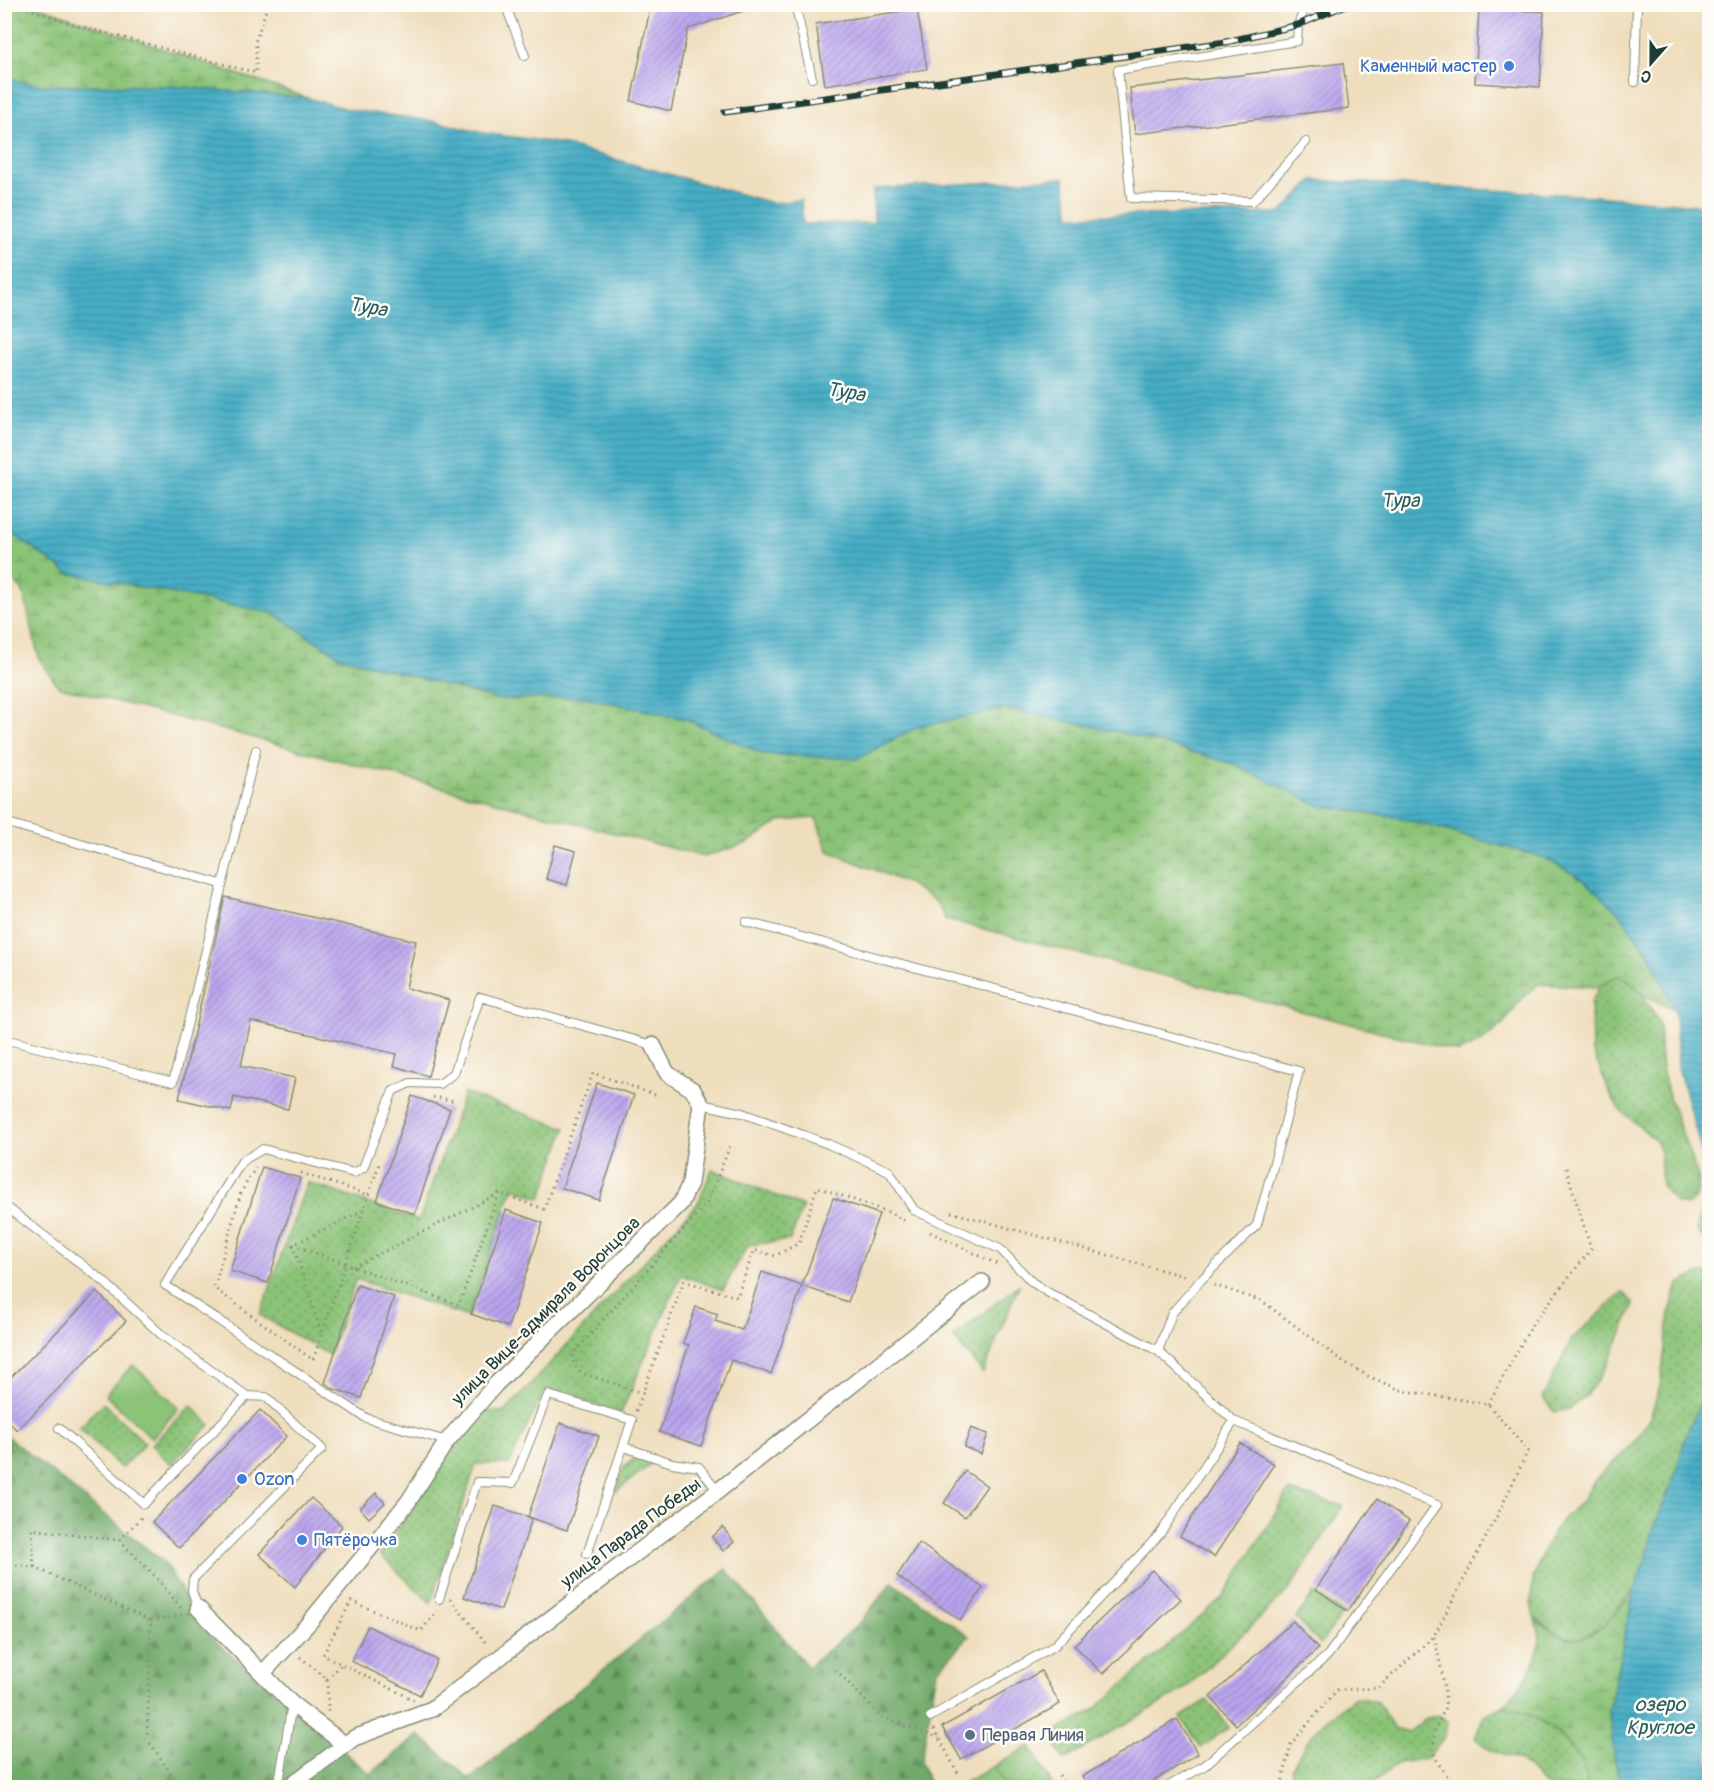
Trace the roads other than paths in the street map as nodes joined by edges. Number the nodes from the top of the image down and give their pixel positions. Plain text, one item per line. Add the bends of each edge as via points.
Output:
1 (504, 4) edge
2 (815, 4) edge
3 (1306, 4) edge
4 (1640, 4) edge
5 (795, 7) edge
6 (525, 56) dead end
7 (812, 78) dead end
8 (1635, 82) dead end
9 (1306, 142) dead end
10 (256, 750) dead end
11 (4, 822) edge
12 (221, 884) junction
13 (746, 922) dead end
14 (4, 1038) edge
15 (653, 1045) joint
16 (701, 1104) junction
17 (4, 1206) edge
18 (982, 1282) dead end
19 (1158, 1351) junction
20 (247, 1396) junction
21 (1234, 1421) junction
22 (59, 1428) dead end
23 (447, 1441) junction
24 (624, 1447) junction
25 (718, 1491) junction
26 (588, 1554) dead end
27 (440, 1602) road end
28 (192, 1611) joint
29 (263, 1674) junction
30 (292, 1704) junction
31 (930, 1717) road end
32 (344, 1744) junction
33 (278, 1788) edge
34 (287, 1788) edge
35 (1165, 1788) edge

1 - 6 lane
2 - 5 lane
3 - 9 lane via 1298,24 1297,41 1118,70 1131,198 1253,201
4 - 8 lane
5 - 7 lane
10 - 12 lane
11 - 12 lane
12 - 14 lane via 173,1082
13 - 19 lane via 1299,1071 1257,1225 1172,1313
15 - 16 street via 667,1073 693,1090
15 - 23 lane via 480,997 454,1073 440,1084 410,1083 393,1091 363,1168 354,1173 263,1149 242,1161 165,1285 366,1418
16 - 19 lane via 742,1113 889,1171 914,1210 1000,1248 1032,1282
16 - 23 street, улица Вице-адмирала Воронцова via 690,1183 681,1203 495,1385
17 - 20 lane via 102,1280 163,1336
18 - 25 street, улица Парада Победы
19 - 21 lane
20 - 22 lane via 144,1504
20 - 28 lane via 266,1397 322,1449 194,1580
21 - 31 lane via 1160,1534 1054,1646
21 - 35 lane via 1437,1505 1328,1655 1204,1766
23 - 29 street, улица Вице-адмирала Воронцова via 408,1502
24 - 25 lane via 672,1463 699,1467
24 - 26 lane
24 - 27 lane via 632,1420 548,1395 513,1483 477,1482
25 - 32 street, улица Парада Победы via 432,1709
28 - 29 street
29 - 30 street
30 - 32 street
30 - 33 lane
32 - 34 street, улица Парада Победы

